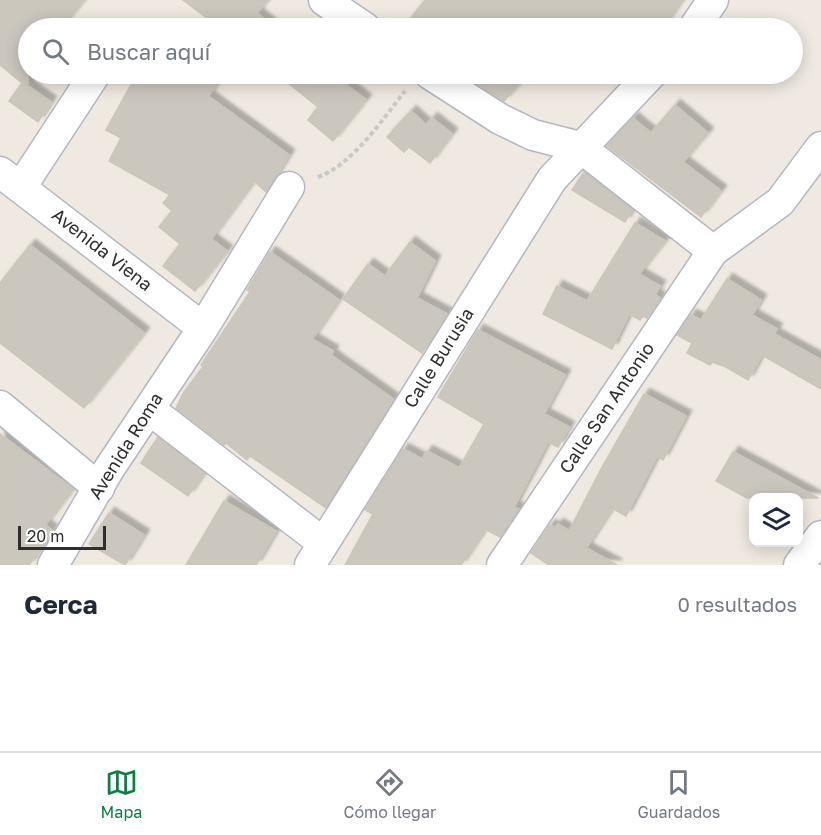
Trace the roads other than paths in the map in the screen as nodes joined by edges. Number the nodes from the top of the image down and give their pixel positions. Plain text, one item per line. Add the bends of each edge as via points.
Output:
1 (324, 0) edge
2 (713, 0) edge
3 (350, 18) edge
4 (701, 18) edge
5 (87, 84) edge
6 (433, 84) edge
7 (641, 84) edge
8 (821, 147) edge
9 (576, 151) junction
10 (10, 180) edge
11 (289, 187) road end
12 (713, 251) junction
13 (203, 328) junction
14 (0, 406) edge
15 (149, 409) junction
16 (99, 488) junction
17 (821, 536) edge
18 (316, 554) edge
19 (53, 565) edge
20 (502, 565) edge
21 (799, 565) edge

1 - 3 street
2 - 4 street
5 - 10 street
6 - 9 street via 533,135
7 - 9 street, Calle Burusia
8 - 12 street, Calle San Antonio via 780,202
9 - 12 street
9 - 18 street, Calle Burusia via 552,179
10 - 13 street, Avenida Viena
11 - 13 street, Avenida Roma
12 - 20 street, Calle San Antonio
13 - 15 street, Avenida Roma
14 - 16 street
15 - 16 street, Avenida Roma
15 - 18 street
16 - 19 street, Avenida Roma
17 - 21 street

